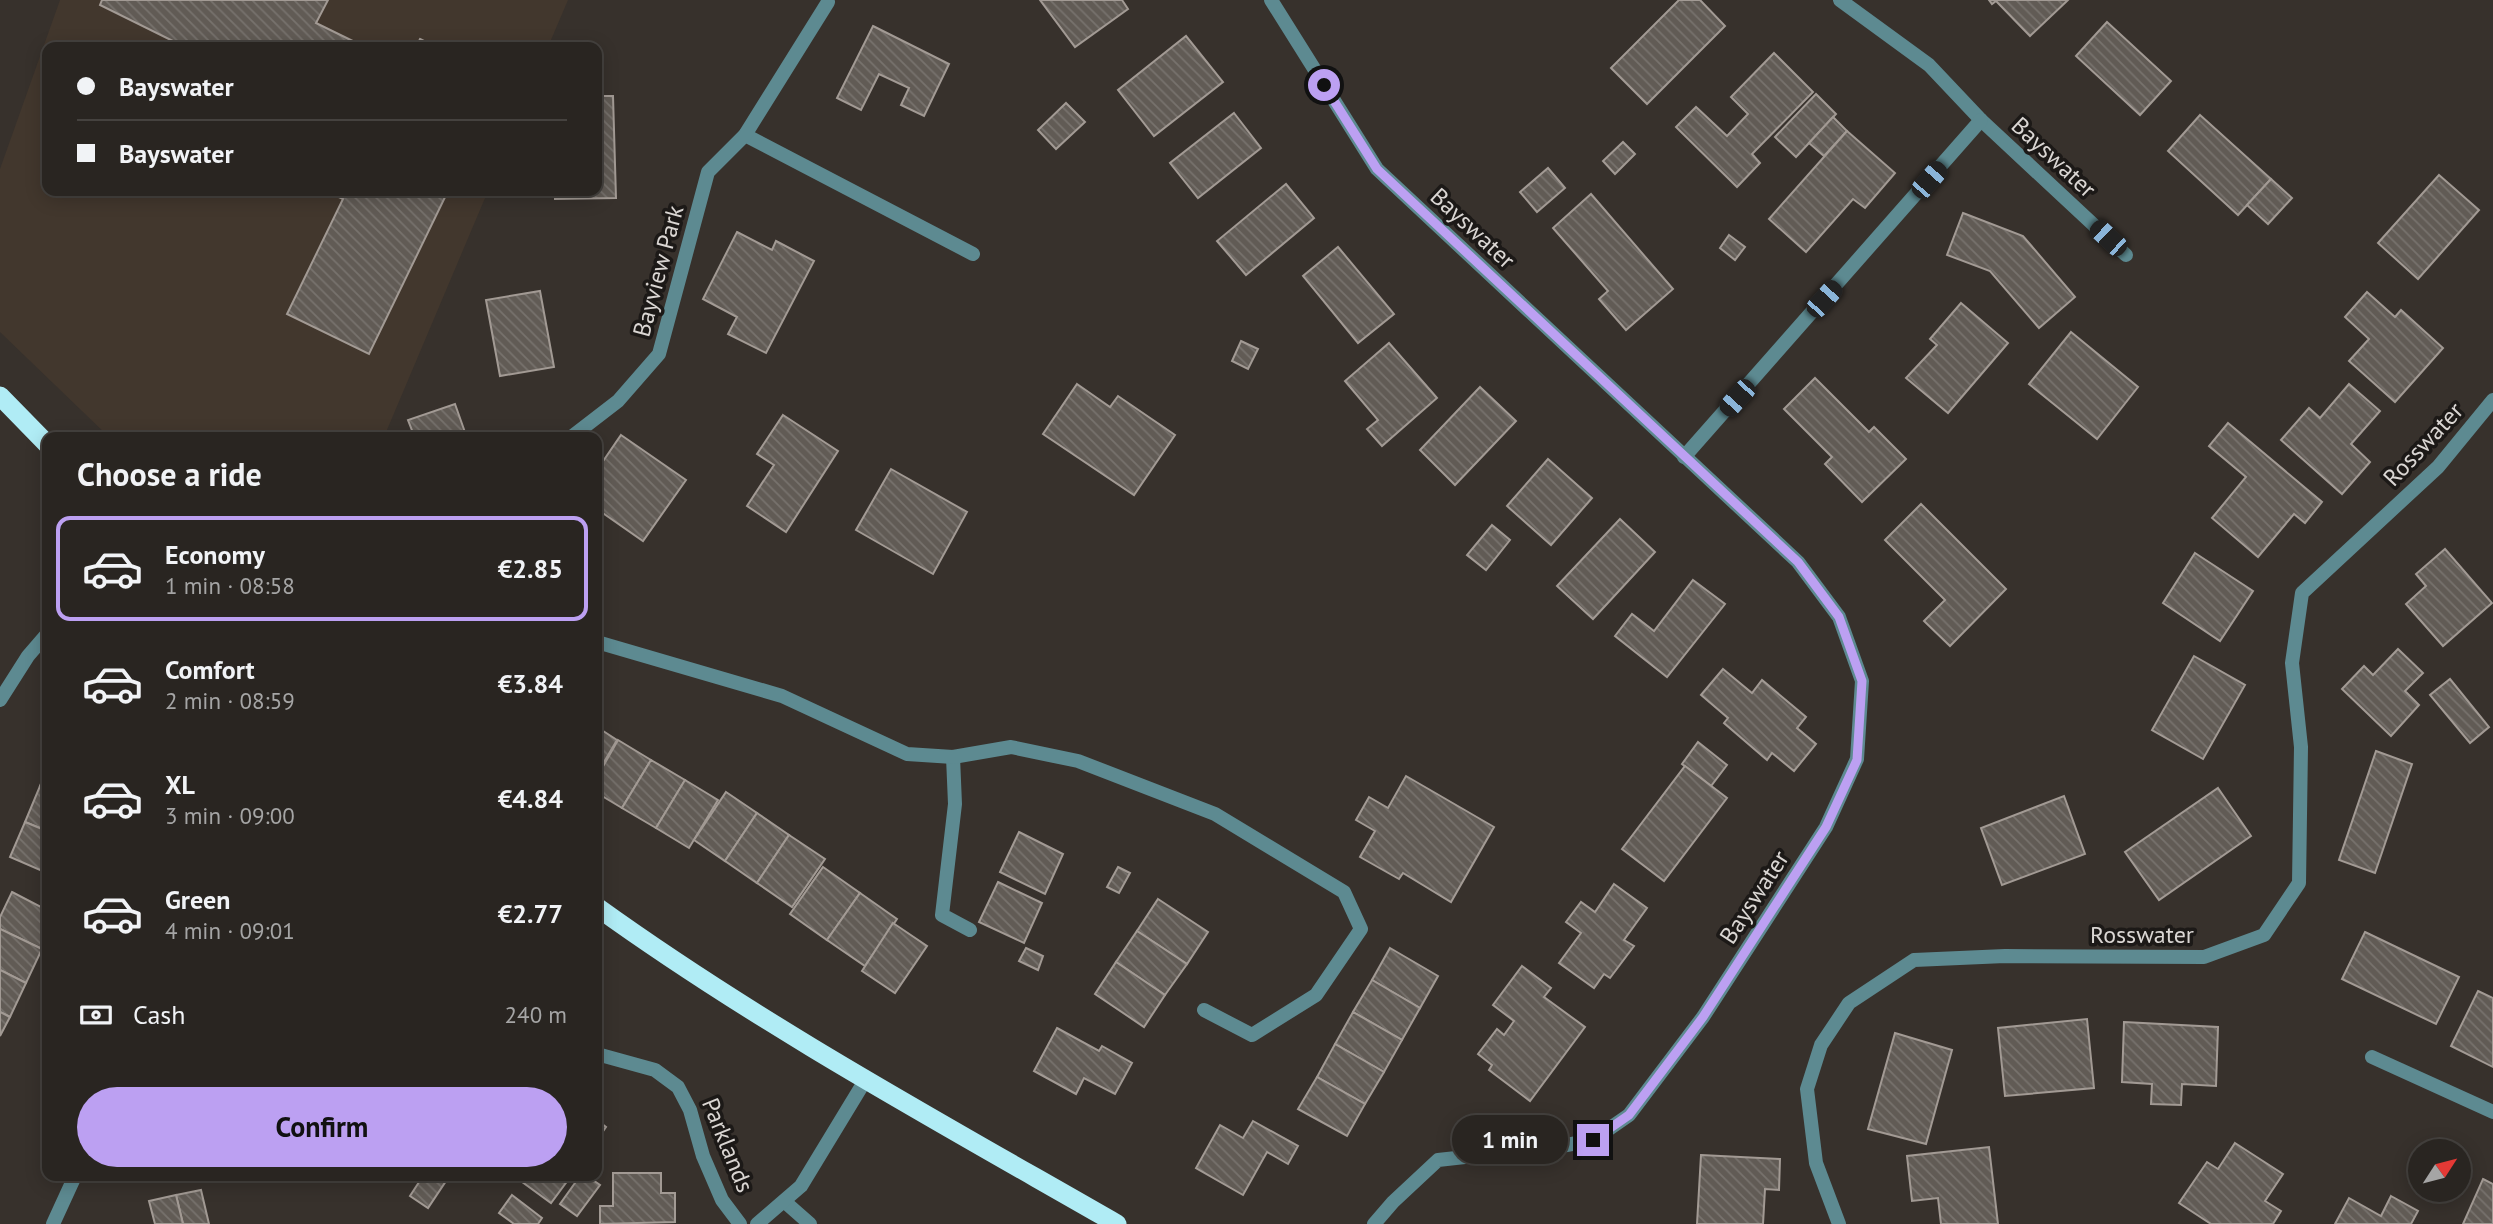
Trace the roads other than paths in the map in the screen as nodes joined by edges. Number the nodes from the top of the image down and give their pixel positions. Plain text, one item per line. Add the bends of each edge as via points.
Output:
1 (1271, 0) edge
2 (1840, 0) edge
3 (828, 2) edge
4 (1981, 120) junction
5 (745, 135) junction
6 (972, 254) dead end
7 (2126, 255) dead end
8 (0, 396) edge
9 (2493, 400) edge
10 (578, 432) edge
11 (42, 439) edge
12 (1684, 457) junction
13 (42, 640) edge
14 (602, 643) edge
15 (0, 701) edge
16 (953, 757) junction
17 (602, 911) edge
18 (970, 930) dead end
19 (1204, 1010) dead end
20 (602, 1055) edge
21 (2372, 1057) dead end
22 (866, 1079) junction
23 (2493, 1112) edge
24 (73, 1181) edge
25 (785, 1202) junction
26 (53, 1224) edge
27 (740, 1224) edge
28 (757, 1224) edge
29 (810, 1224) edge
30 (1117, 1224) edge
31 (1374, 1224) edge
32 (1839, 1224) edge

1 - 12 street, Bayswater via 1377,169
2 - 4 street, Bayswater via 1929,65
3 - 5 street, Bayview Park
4 - 7 street, Bayswater
4 - 12 street, Bayswater
5 - 6 street
5 - 10 street, Bayview Park via 708,172 659,354 618,401
8 - 11 highway
9 - 32 street, Rosswater via 2438,467 2302,593 2292,663 2301,747 2299,883 2264,935 2204,957 1914,960 1849,1003 1821,1045 1807,1089 1816,1163
12 - 31 street, Bayswater via 1798,562 1839,617 1862,681 1857,760 1819,838 1703,1017 1629,1115 1593,1140 1438,1160
13 - 15 street
14 - 16 street via 782,696 907,754
16 - 18 street via 955,803 942,915
16 - 19 street via 1012,747 1078,761 1215,814 1345,892 1361,929 1316,995 1252,1035
17 - 22 highway via 663,954
20 - 27 street, Parklands via 655,1070 678,1087 722,1200
21 - 23 street
22 - 25 street, Parklands via 801,1186
22 - 30 highway
24 - 26 street
25 - 28 street, Parklands
25 - 29 street, Parklands

